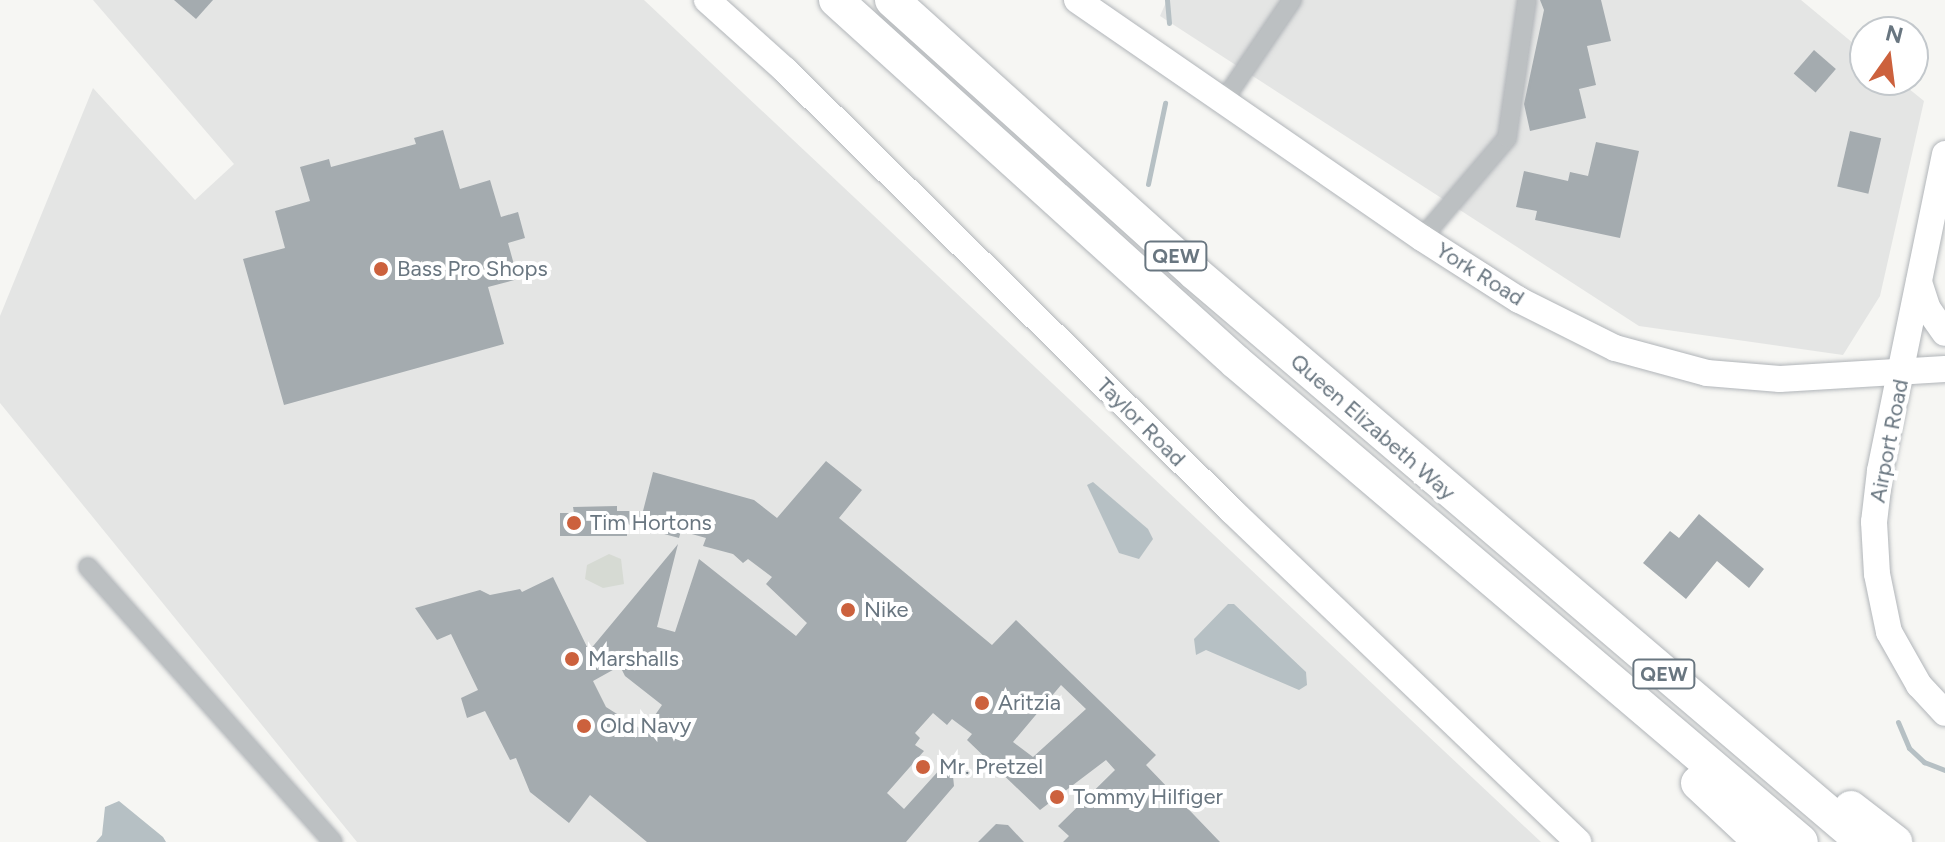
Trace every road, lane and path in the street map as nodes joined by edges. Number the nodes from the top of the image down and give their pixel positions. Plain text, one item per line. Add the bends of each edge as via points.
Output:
1 (707, 0) edge
2 (836, 0) edge
3 (892, 0) edge
4 (1077, 0) edge
5 (1292, 0) edge
6 (1527, 0) edge
7 (1222, 103) junction
8 (1945, 154) edge
9 (1422, 238) junction
10 (1918, 279) junction
11 (1945, 333) edge
12 (1945, 369) edge
13 (1903, 372) junction
14 (1465, 506) junction
15 (1413, 513) junction
16 (88, 567) dead end
17 (1945, 713) edge
18 (333, 842) edge
19 (1578, 842) edge
20 (1761, 842) edge
21 (1801, 842) edge
22 (1863, 842) edge
23 (1895, 842) edge

1 - 19 main road, Taylor Road
2 - 15 highway, Queen Elizabeth Way / QEW via 1236,362
3 - 14 highway, Queen Elizabeth Way / QEW via 1195,273
4 - 7 main road, York Road
5 - 7 street
6 - 9 street via 1507,138
7 - 9 main road, York Road
8 - 10 main road, Airport Road
9 - 13 main road, York Road via 1519,300 1615,348 1707,373 1780,379
10 - 11 main road via 1928,309
10 - 13 main road, Airport Road
12 - 13 main road, York Road
13 - 17 main road, Airport Road via 1880,471 1874,522 1877,574 1889,632 1919,685
14 - 22 highway, Queen Elizabeth Way / QEW
14 - 23 highway
15 - 20 highway
15 - 21 highway, Queen Elizabeth Way / QEW
16 - 18 street

